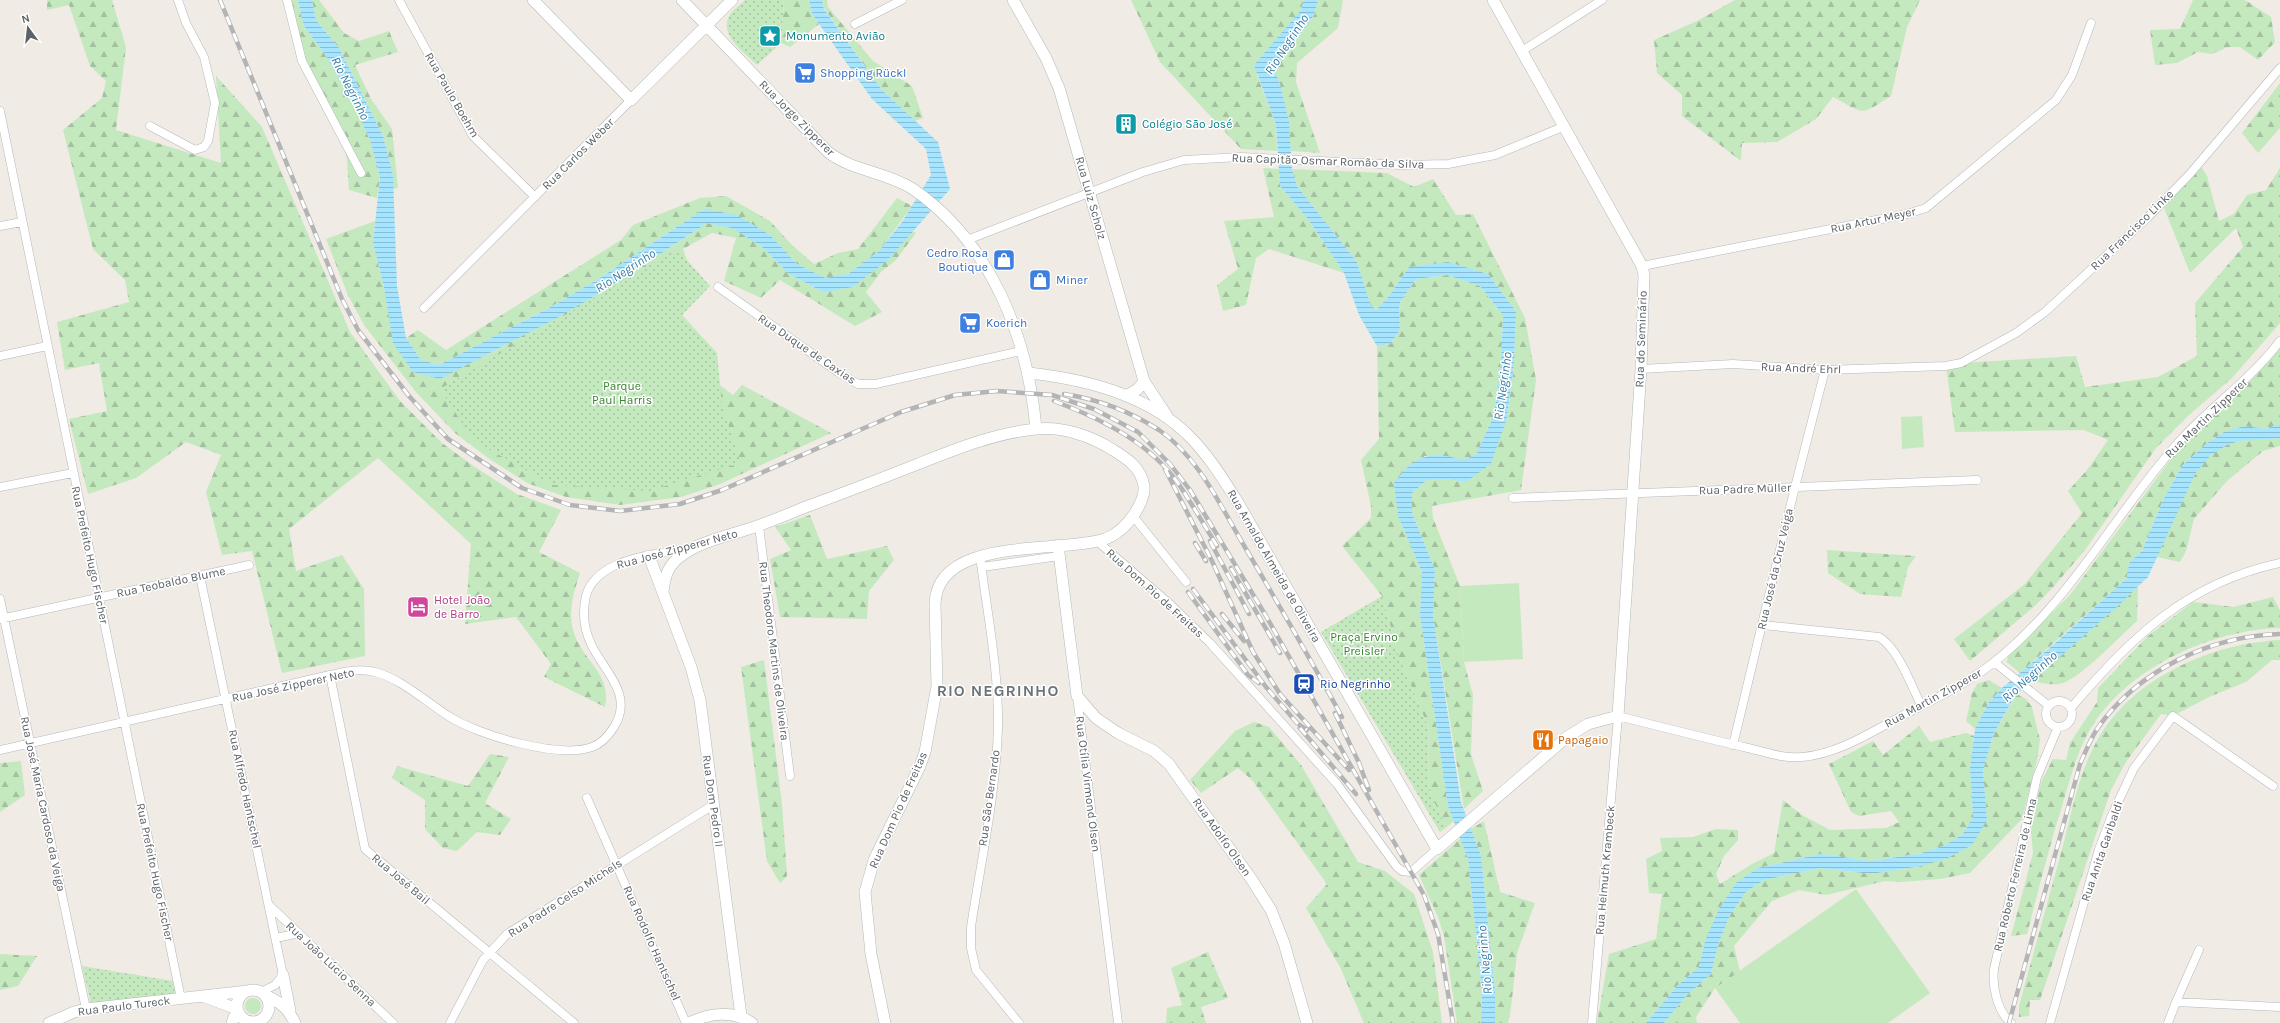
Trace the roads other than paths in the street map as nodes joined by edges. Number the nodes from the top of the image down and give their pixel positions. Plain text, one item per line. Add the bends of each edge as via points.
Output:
1 (178, 0) edge
2 (287, 0) edge
3 (399, 0) edge
4 (533, 0) edge
5 (682, 0) edge
6 (732, 0) edge
7 (902, 0) edge
8 (1013, 0) edge
9 (1493, 0) edge
10 (1602, 0) edge
11 (2090, 23) dead end
12 (855, 24) dead end
13 (707, 26) junction
14 (1522, 51) junction
15 (2280, 68) edge
16 (631, 100) junction
17 (0, 111) edge
18 (150, 126) dead end
19 (1565, 126) junction
20 (361, 173) dead end
21 (1090, 192) junction
22 (534, 197) junction
23 (22, 222) junction
24 (0, 226) edge
25 (967, 240) junction
26 (1642, 266) junction
27 (718, 287) dead end
28 (424, 308) dead end
29 (2280, 341) edge
30 (47, 346) junction
31 (1021, 351) junction
32 (0, 356) edge
33 (1961, 363) joint
34 (1641, 369) junction
35 (1825, 370) junction
36 (1029, 373) junction
37 (1144, 381) junction
38 (1126, 396) junction
39 (1169, 418) junction
40 (1036, 429) junction
41 (73, 473) junction
42 (1977, 480) dead end
43 (0, 487) edge
44 (1795, 487) junction
45 (1633, 493) junction
46 (1513, 498) dead end
47 (1134, 516) junction
48 (759, 526) junction
49 (1097, 541) junction
50 (696, 546) junction
51 (1058, 550) junction
52 (649, 556) junction
53 (981, 562) junction
54 (2280, 563) edge
55 (249, 565) dead end
56 (200, 576) junction
57 (1186, 582) dead end
58 (664, 591) junction
59 (99, 598) junction
60 (0, 599) edge
61 (2, 619) edge
62 (1762, 626) junction
63 (1994, 662) junction
64 (330, 675) junction
65 (1077, 696) junction
66 (227, 699) junction
67 (1921, 705) junction
68 (2049, 706) junction
69 (2071, 708) junction
70 (1618, 716) junction
71 (124, 722) junction
72 (2058, 727) junction
73 (30, 743) junction
74 (1733, 745) junction
75 (0, 750) edge
76 (790, 776) dead end
77 (2273, 786) dead end
78 (587, 798) dead end
79 (713, 805) junction
80 (1453, 835) joint
81 (1437, 849) junction
82 (617, 864) junction
83 (269, 905) junction
84 (299, 934) junction
85 (276, 938) junction
86 (2199, 950) dead end
87 (488, 953) junction
88 (282, 975) junction
89 (248, 991) junction
90 (263, 994) junction
91 (202, 996) junction
92 (181, 999) junction
93 (2176, 1002) junction
94 (2280, 1007) edge
95 (86, 1009) junction
96 (237, 1009) junction
97 (290, 1012) junction
98 (741, 1016) junction
99 (251, 1022) edge
100 (49, 1023) edge
101 (232, 1023) edge
102 (295, 1023) edge
103 (393, 1023) edge
104 (450, 1023) edge
105 (574, 1023) edge
106 (688, 1023) edge
107 (752, 1023) edge
108 (885, 1023) edge
109 (1019, 1023) edge
110 (1118, 1023) edge
111 (1307, 1023) edge
112 (1592, 1023) edge
113 (2011, 1023) edge
114 (2050, 1023) edge
115 (2168, 1023) edge

1 - 18 street via 186,23 204,57 215,103 208,141 204,147 195,150
2 - 20 street via 302,61
3 - 22 street, Rua Paulo Boehm via 473,136
4 - 16 street
5 - 13 street, Rua Jorge Zipperer
6 - 13 street, Rua Carlos Weber
7 - 12 street
8 - 21 street, Rua Luiz Scholz via 1046,58 1059,88
9 - 14 street, Rua do Seminário
10 - 14 street
11 - 26 street, Rua Artur Meyer via 2072,75 2056,100 1926,208 1907,214
13 - 16 street, Rua Carlos Weber
13 - 25 street, Rua Jorge Zipperer via 833,156 912,188 941,211
14 - 19 street, Rua do Seminário
15 - 33 street, Rua Francisco Linke via 2189,175 2094,268 2030,325
16 - 22 street, Rua Carlos Weber
17 - 23 street, Rua Prefeito Hugo Fischer
19 - 21 street, Rua Capitão Osmar Romão da Silva via 1495,155 1463,162 1401,165 1227,157 1184,160
19 - 26 street, Rua do Seminário
21 - 25 street, Rua Capitão Osmar Romão da Silva
21 - 37 street, Rua Luiz Scholz
22 - 28 street, Rua Carlos Weber
23 - 24 street
23 - 30 street, Rua Prefeito Hugo Fischer
25 - 31 street, Rua Jorge Zipperer via 995,281
26 - 34 street, Rua do Seminário via 1644,275
27 - 31 street, Rua Duque de Caxias via 858,384 876,384
29 - 63 street, Rua Martin Zipperer via 2258,368 2178,442 2061,596
30 - 32 street
30 - 41 street, Rua Prefeito Hugo Fischer
31 - 36 street, Rua Jorge Zipperer
33 - 35 street, Rua André Ehrl via 1946,366
34 - 35 street, Rua André Ehrl via 1733,364
34 - 45 street, Rua do Seminário
35 - 44 street, Rua José da Cruz Veiga
36 - 38 street, Rua Arnaldo Almeida de Oliveira via 1072,380
36 - 40 street, Rua Jorge Zipperer
37 - 38 street via 1138,389
37 - 39 street, Rua Arnaldo Almeida de Oliveira
38 - 39 street, Rua Arnaldo Almeida de Oliveira
39 - 81 street, Rua Arnaldo Almeida de Oliveira via 1191,437 1225,483
40 - 47 street, Rua José Zipperer Neto via 1069,431 1106,446 1130,461 1141,473 1145,488
40 - 48 street, Rua José Zipperer Neto via 974,442
41 - 43 street
41 - 59 street, Rua Prefeito Hugo Fischer
42 - 44 street, Rua Padre Müller
44 - 45 street, Rua Padre Müller
44 - 62 street, Rua José da Cruz Veiga
45 - 46 street, Rua Padre Müller
45 - 70 street, Rua do Seminário
47 - 49 street, Rua José Zipperer Neto via 1115,534
47 - 57 street
48 - 50 street, Rua José Zipperer Neto
48 - 76 street, Rua Theodoro Martins de Oliveira
49 - 51 street, Rua Dom Pio de Freitas
49 - 81 street, Rua Dom Pio de Freitas via 1171,605 1210,643 1337,784 1397,867 1402,871 1411,872
50 - 52 street, Rua José Zipperer Neto
50 - 58 street via 670,566 665,575
51 - 53 street, Rua Dom Pio de Freitas
51 - 65 street, Rua Otília Virmond Olsen
52 - 58 street, Rua Dom Pedro II
52 - 64 street, Rua José Zipperer Neto via 613,566 598,576 587,590 583,609 586,631 592,647 613,677 621,701 616,724 608,736 594,747 571,751 559,750 501,738 459,722 384,675 356,670
53 - 108 street, Rua Dom Pio de Freitas via 954,569 944,577 935,593 937,686 924,752 920,766 874,860 866,892 871,954
53 - 109 street, Rua São Bernardo via 998,727 993,780 971,927 971,948 976,970
54 - 69 street via 2212,586 2174,607 2125,649
55 - 56 street, Rua Teobaldo Blume
56 - 59 street, Rua Teobaldo Blume
56 - 66 street, Rua Alfredo Hantschel
58 - 79 street, Rua Dom Pedro II via 696,684
59 - 61 street, Rua Teobaldo Blume
59 - 71 street, Rua Prefeito Hugo Fischer
60 - 61 street, Rua José Maria Cardoso da Veiga
61 - 73 street, Rua José Maria Cardoso da Veiga
62 - 67 street via 1879,637 1895,653
62 - 74 street, Rua José da Cruz Veiga
63 - 67 street, Rua Martin Zipperer
63 - 68 street
64 - 66 street, Rua José Zipperer Neto
64 - 87 street, Rua José Bail via 365,849
65 - 110 street, Rua Otília Virmond Olsen
65 - 111 street, Rua Adolfo Olsen via 1106,725 1162,757 1176,771 1261,893 1277,922
66 - 71 street, Rua José Zipperer Neto
66 - 83 street, Rua Alfredo Hantschel
67 - 74 street, Rua Martin Zipperer via 1853,742 1810,756 1787,757
68 - 69 street via 2063,701
68 - 72 street via 2047,716 2053,725
69 - 72 street via 2068,723
70 - 74 street, Rua Martin Zipperer
70 - 80 street, Rua Martin Zipperer via 1588,724 1567,737
70 - 112 street, Rua Helmuth Krambeck
71 - 73 street, Rua José Zipperer Neto
71 - 92 street, Rua Prefeito Hugo Fischer
72 - 113 street, Rua Roberto Ferreira de Lima via 2037,777 1994,969 1996,995
73 - 75 street, Rua José Zipperer Neto
73 - 95 street, Rua José Maria Cardoso da Veiga
77 - 114 street, Rua Anita Garibaldi via 2173,716 2134,768 2112,815
78 - 82 street, Rua Rodolfo Hantschel
79 - 82 street, Rua Padre Celso Michels
79 - 98 street, Rua Dom Pedro II
80 - 81 street, Rua Dom Pio de Freitas
82 - 87 street, Rua Padre Celso Michels via 515,928
82 - 106 street, Rua Rodolfo Hantschel
83 - 84 street, Rua João Lúcio Senna
83 - 85 street, Rua Alfredo Hantschel
84 - 85 street
84 - 103 street, Rua João Lúcio Senna
85 - 88 street, Rua Alfredo Hantschel
86 - 93 street
87 - 104 street, Rua Padre Celso Michels
87 - 105 street, Rua José Bail
88 - 90 street via 275,985
88 - 97 street
89 - 90 street
89 - 91 street, Rua Paulo Tureck
89 - 96 street via 238,1000
90 - 97 street via 277,1000
90 - 99 street via 269,1004 267,1014 259,1021
91 - 92 street, Rua Paulo Tureck
91 - 96 street, Rua Paulo Tureck
92 - 95 street, Rua Paulo Tureck
93 - 94 street
93 - 115 street
95 - 100 street, Rua Paulo Tureck
96 - 99 street via 239,1015
96 - 101 street
97 - 102 street
98 - 106 street via 721,1014
98 - 107 street

